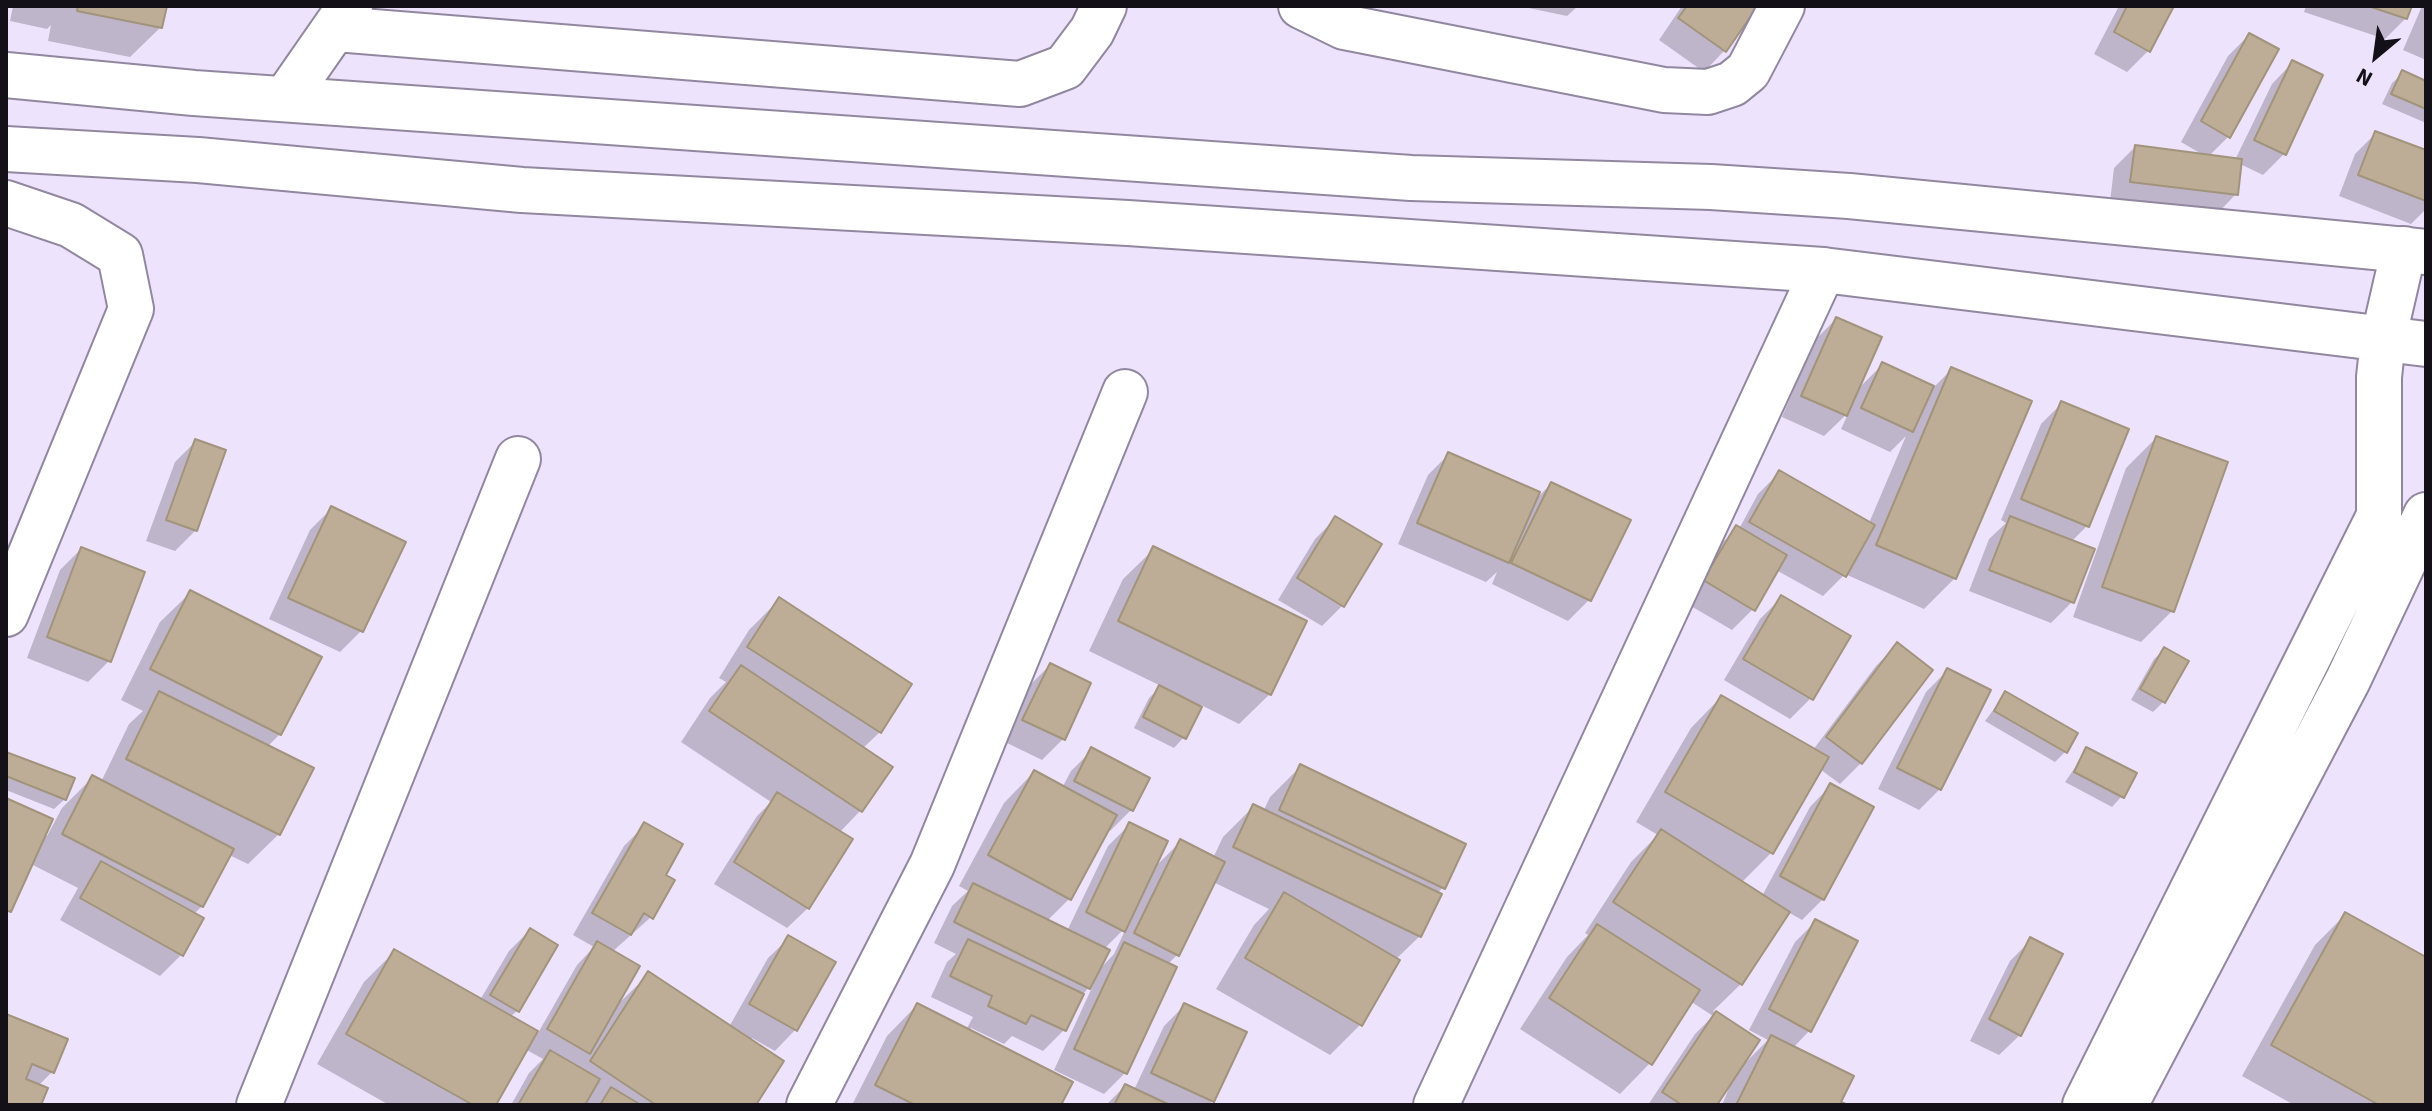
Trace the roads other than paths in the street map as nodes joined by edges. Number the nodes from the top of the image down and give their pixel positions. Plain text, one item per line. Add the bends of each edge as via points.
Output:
1 (1104, 6) edge
2 (1301, 6) edge
3 (1782, 6) edge
4 (343, 18) edge
5 (6, 75) edge
6 (286, 98) junction
7 (6, 149) edge
8 (6, 203) edge
9 (2415, 250) edge
10 (1823, 270) junction
11 (2383, 340) junction
12 (2426, 344) edge
13 (1125, 392) dead end
14 (518, 459) dead end
15 (2426, 515) edge
16 (6, 614) edge
17 (2231, 857) junction
18 (259, 1105) edge
19 (809, 1105) edge
20 (1436, 1105) edge
21 (2085, 1105) edge
22 (2125, 1105) edge

1 - 4 street via 1065,67 1020,84
2 - 3 street via 1344,27 1664,90 1708,92 1732,84 1748,71
4 - 6 street
5 - 6 street
6 - 9 street via 1411,178 1818,194
7 - 10 street via 198,160 522,190 1128,223
8 - 16 street via 71,225 120,255 131,309
9 - 11 street
10 - 11 street
10 - 20 street
11 - 12 street
11 - 17 street via 2379,516
13 - 19 street via 932,865
14 - 18 street
15 - 17 street via 2348,680
17 - 21 street
17 - 22 street

